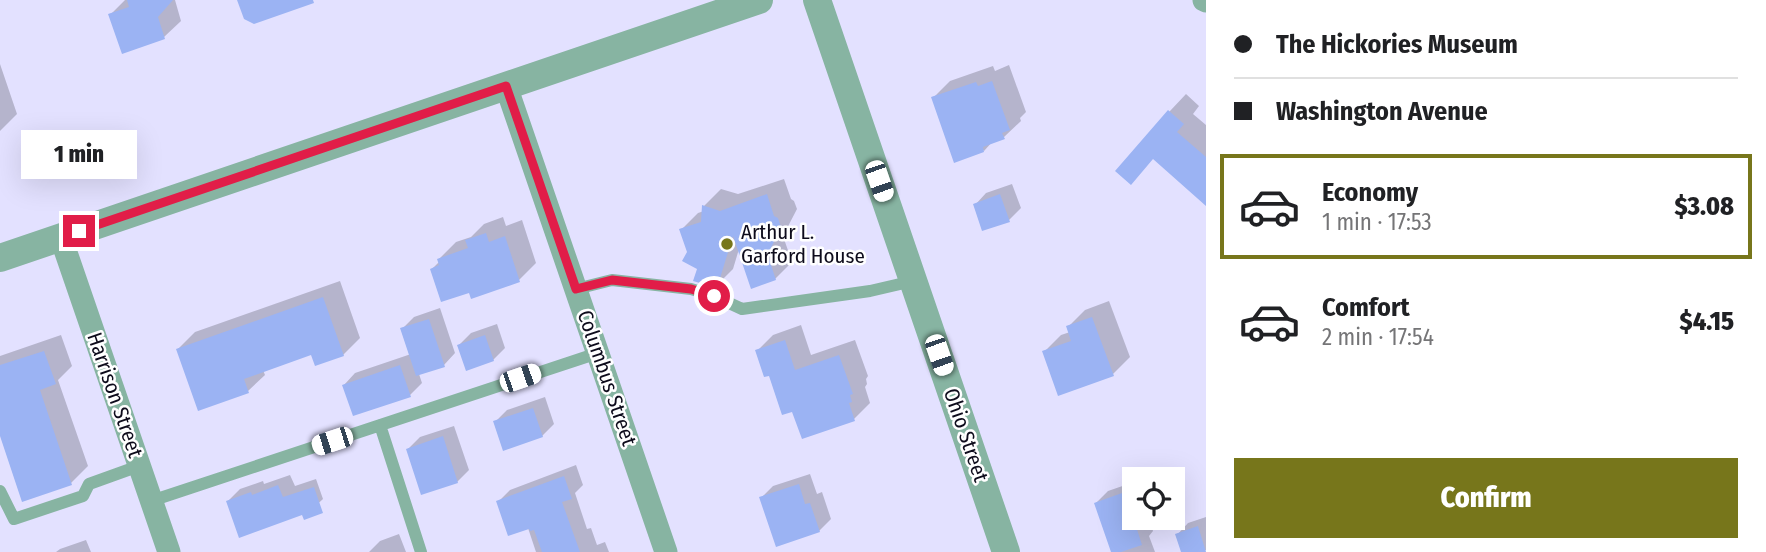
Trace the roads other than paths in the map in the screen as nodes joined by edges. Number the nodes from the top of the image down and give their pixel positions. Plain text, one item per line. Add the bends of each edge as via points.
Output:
1 (759, 0) edge
2 (817, 0) edge
3 (506, 86) junction
4 (61, 237) junction
5 (0, 258) edge
6 (913, 281) junction
7 (576, 289) junction
8 (598, 353) junction
9 (380, 425) junction
10 (139, 466) junction
11 (0, 491) edge
12 (151, 501) junction
13 (169, 552) edge
14 (421, 552) edge
15 (666, 552) edge
16 (1006, 552) edge

1 - 3 street
2 - 6 street, Ohio Street
3 - 4 street
3 - 7 street, Columbus Street
4 - 5 street
4 - 10 street, Harrison Street
6 - 7 lane via 742,309 691,289 612,280
6 - 16 street, Ohio Street
7 - 8 street, Columbus Street
8 - 9 lane
8 - 15 street, Columbus Street
9 - 12 lane
9 - 14 lane
10 - 11 lane via 89,484 83,496 14,519
10 - 12 street, Harrison Street
12 - 13 street, Harrison Street

